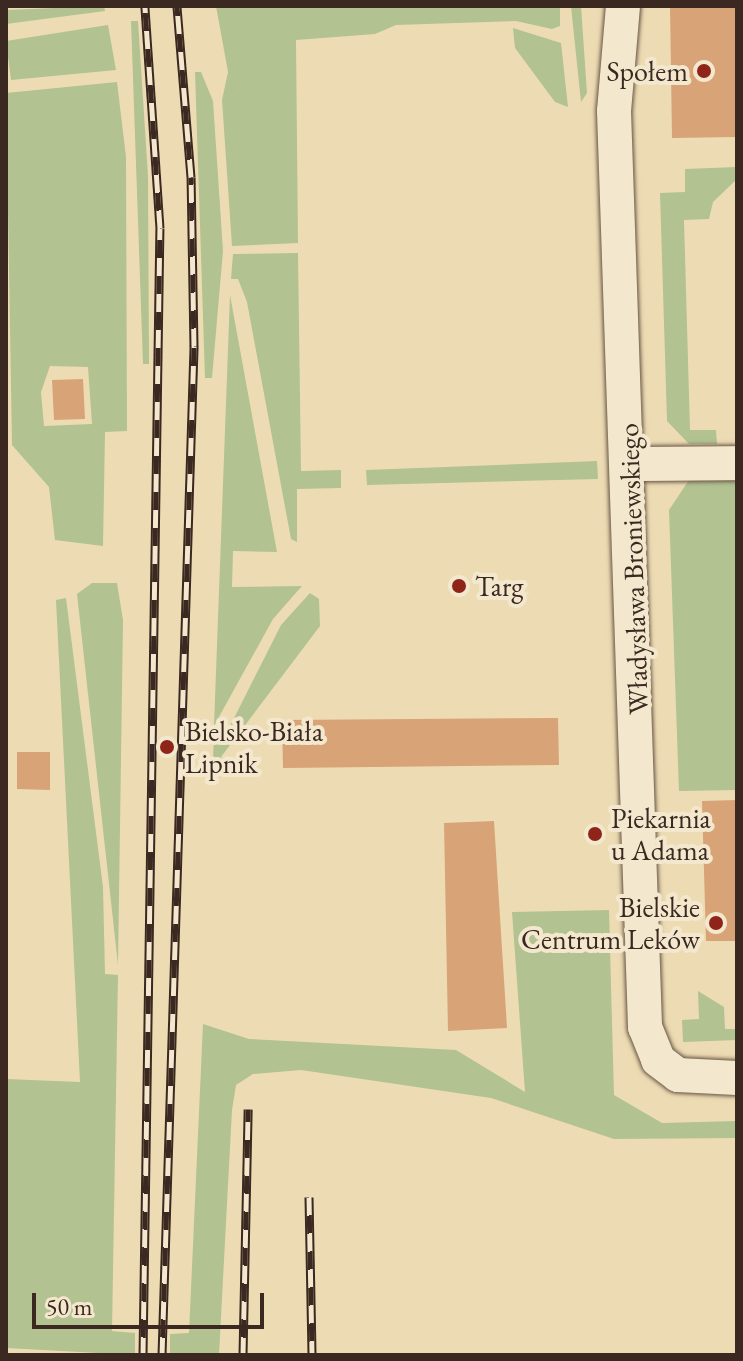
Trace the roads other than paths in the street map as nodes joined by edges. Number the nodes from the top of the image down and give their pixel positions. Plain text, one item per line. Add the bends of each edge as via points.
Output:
1 (599, 6) edge
2 (623, 6) edge
3 (614, 111) junction
4 (737, 463) edge
5 (631, 464) junction
6 (737, 1078) edge

1 - 3 street, Władysława Broniewskiego
2 - 3 street, Władysława Broniewskiego
3 - 5 street, Władysława Broniewskiego
4 - 5 street
5 - 6 street, Władysława Broniewskiego via 645,1027 658,1060 678,1075

